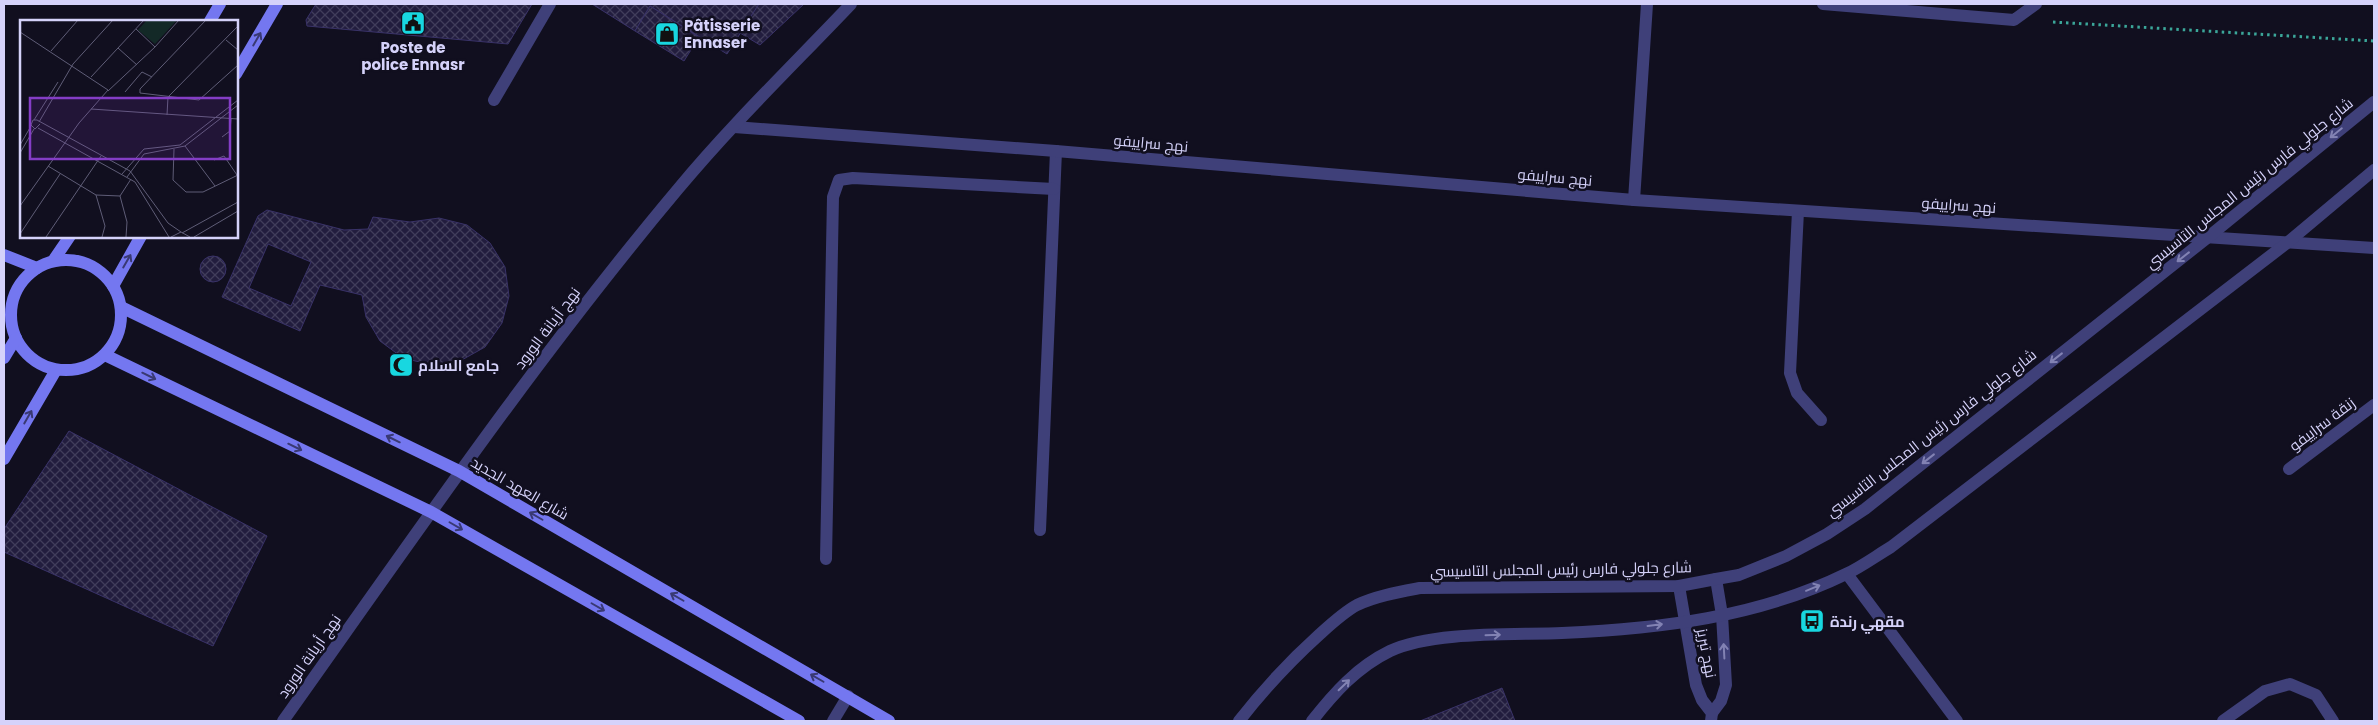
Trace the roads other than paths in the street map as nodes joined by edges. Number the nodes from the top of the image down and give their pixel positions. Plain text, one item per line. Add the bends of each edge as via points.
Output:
1 (220, 4) edge
2 (277, 4) edge
3 (550, 4) edge
4 (851, 4) edge
5 (1647, 4) edge
6 (1823, 4) edge
7 (2036, 4) edge
8 (211, 20) edge
9 (238, 70) edge
10 (494, 100) dead end
11 (2374, 102) edge
12 (734, 127) junction
13 (1056, 151) junction
14 (2374, 170) edge
15 (1054, 189) junction
16 (1634, 200) junction
17 (1798, 211) junction
18 (69, 238) edge
19 (140, 238) edge
20 (2208, 238) junction
21 (2287, 242) junction
22 (2374, 248) edge
23 (4, 254) edge
24 (53, 262) junction
25 (37, 268) junction
26 (112, 286) junction
27 (121, 307) junction
28 (7, 311) edge
29 (16, 338) junction
30 (105, 355) junction
31 (4, 358) edge
32 (56, 370) junction
33 (2374, 405) edge
34 (1821, 420) dead end
35 (4, 459) edge
36 (2289, 468) dead end
37 (459, 471) junction
38 (431, 512) junction
39 (1040, 530) dead end
40 (826, 559) dead end
41 (1846, 574) junction
42 (1716, 579) junction
43 (1679, 586) junction
44 (1722, 615) junction
45 (1685, 622) junction
46 (848, 696) junction
47 (1712, 717) edge
48 (282, 721) edge
49 (799, 721) edge
50 (833, 721) edge
51 (889, 721) edge
52 (1239, 721) edge
53 (1312, 721) edge
54 (1957, 721) edge
55 (2224, 721) edge
56 (2334, 721) edge

1 - 8 main road
9 -> 2 main road
3 - 10 street
4 - 12 street, نهج أريانة الورود
5 - 16 street
6 - 7 street via 2014,20
11 -> 20 street, شارع جلولي فارس رئيس المجلس التاسيسي
12 - 13 street, نهج سراييفو
12 - 37 street, نهج أريانة الورود via 679,188 592,295
13 - 15 street
13 - 16 street, نهج سراييفو
14 - 21 street
15 - 39 street
15 - 40 street via 853,178 839,180 832,197
16 - 17 street, نهج سراييفو
17 - 20 street, نهج سراييفو
17 - 34 street via 1790,373 1797,393
18 - 24 main road
26 -> 19 main road
20 - 21 street, نهج سراييفو
20 -> 42 street, شارع جلولي فارس رئيس المجلس التاسيسي via 1864,509 1786,556 1739,575
21 - 22 street, نهج سراييفو
21 - 41 street via 1891,547
23 - 25 main road
24 - 25 main road
24 - 26 main road via 80,262 93,267
25 - 28 main road via 18,287
26 - 27 main road
27 - 30 main road via 121,324
37 -> 27 main road, شارع العهد الجديد
28 - 29 main road
29 - 31 main road
29 - 32 main road via 32,359
30 - 32 main road via 82,368
30 -> 38 main road
35 -> 32 main road
33 - 36 street, زنقة سراييفو
37 - 38 street, نهج أريانة الورود
46 -> 37 main road, شارع العهد الجديد
38 - 48 street, نهج أريانة الورود
38 -> 49 main road
44 -> 41 street via 1750,610 1799,594
41 - 54 street
42 - 43 street, شارع جلولي فارس رئيس المجلس التاسيسي
42 - 44 street
43 - 45 street, نهج تبريز
43 - 52 street, شارع جلولي فارس رئيس المجلس التاسيسي via 1420,588 1390,594 1356,606 1330,625 1294,657
44 - 45 street
47 -> 44 street via 1726,685
45 - 47 street, نهج تبريز via 1696,685
53 -> 45 street via 1361,668 1391,650 1417,643 1463,636 1600,631
46 - 50 street
46 - 51 main road, شارع العهد الجديد
55 - 56 street via 2265,691 2290,684 2316,694

